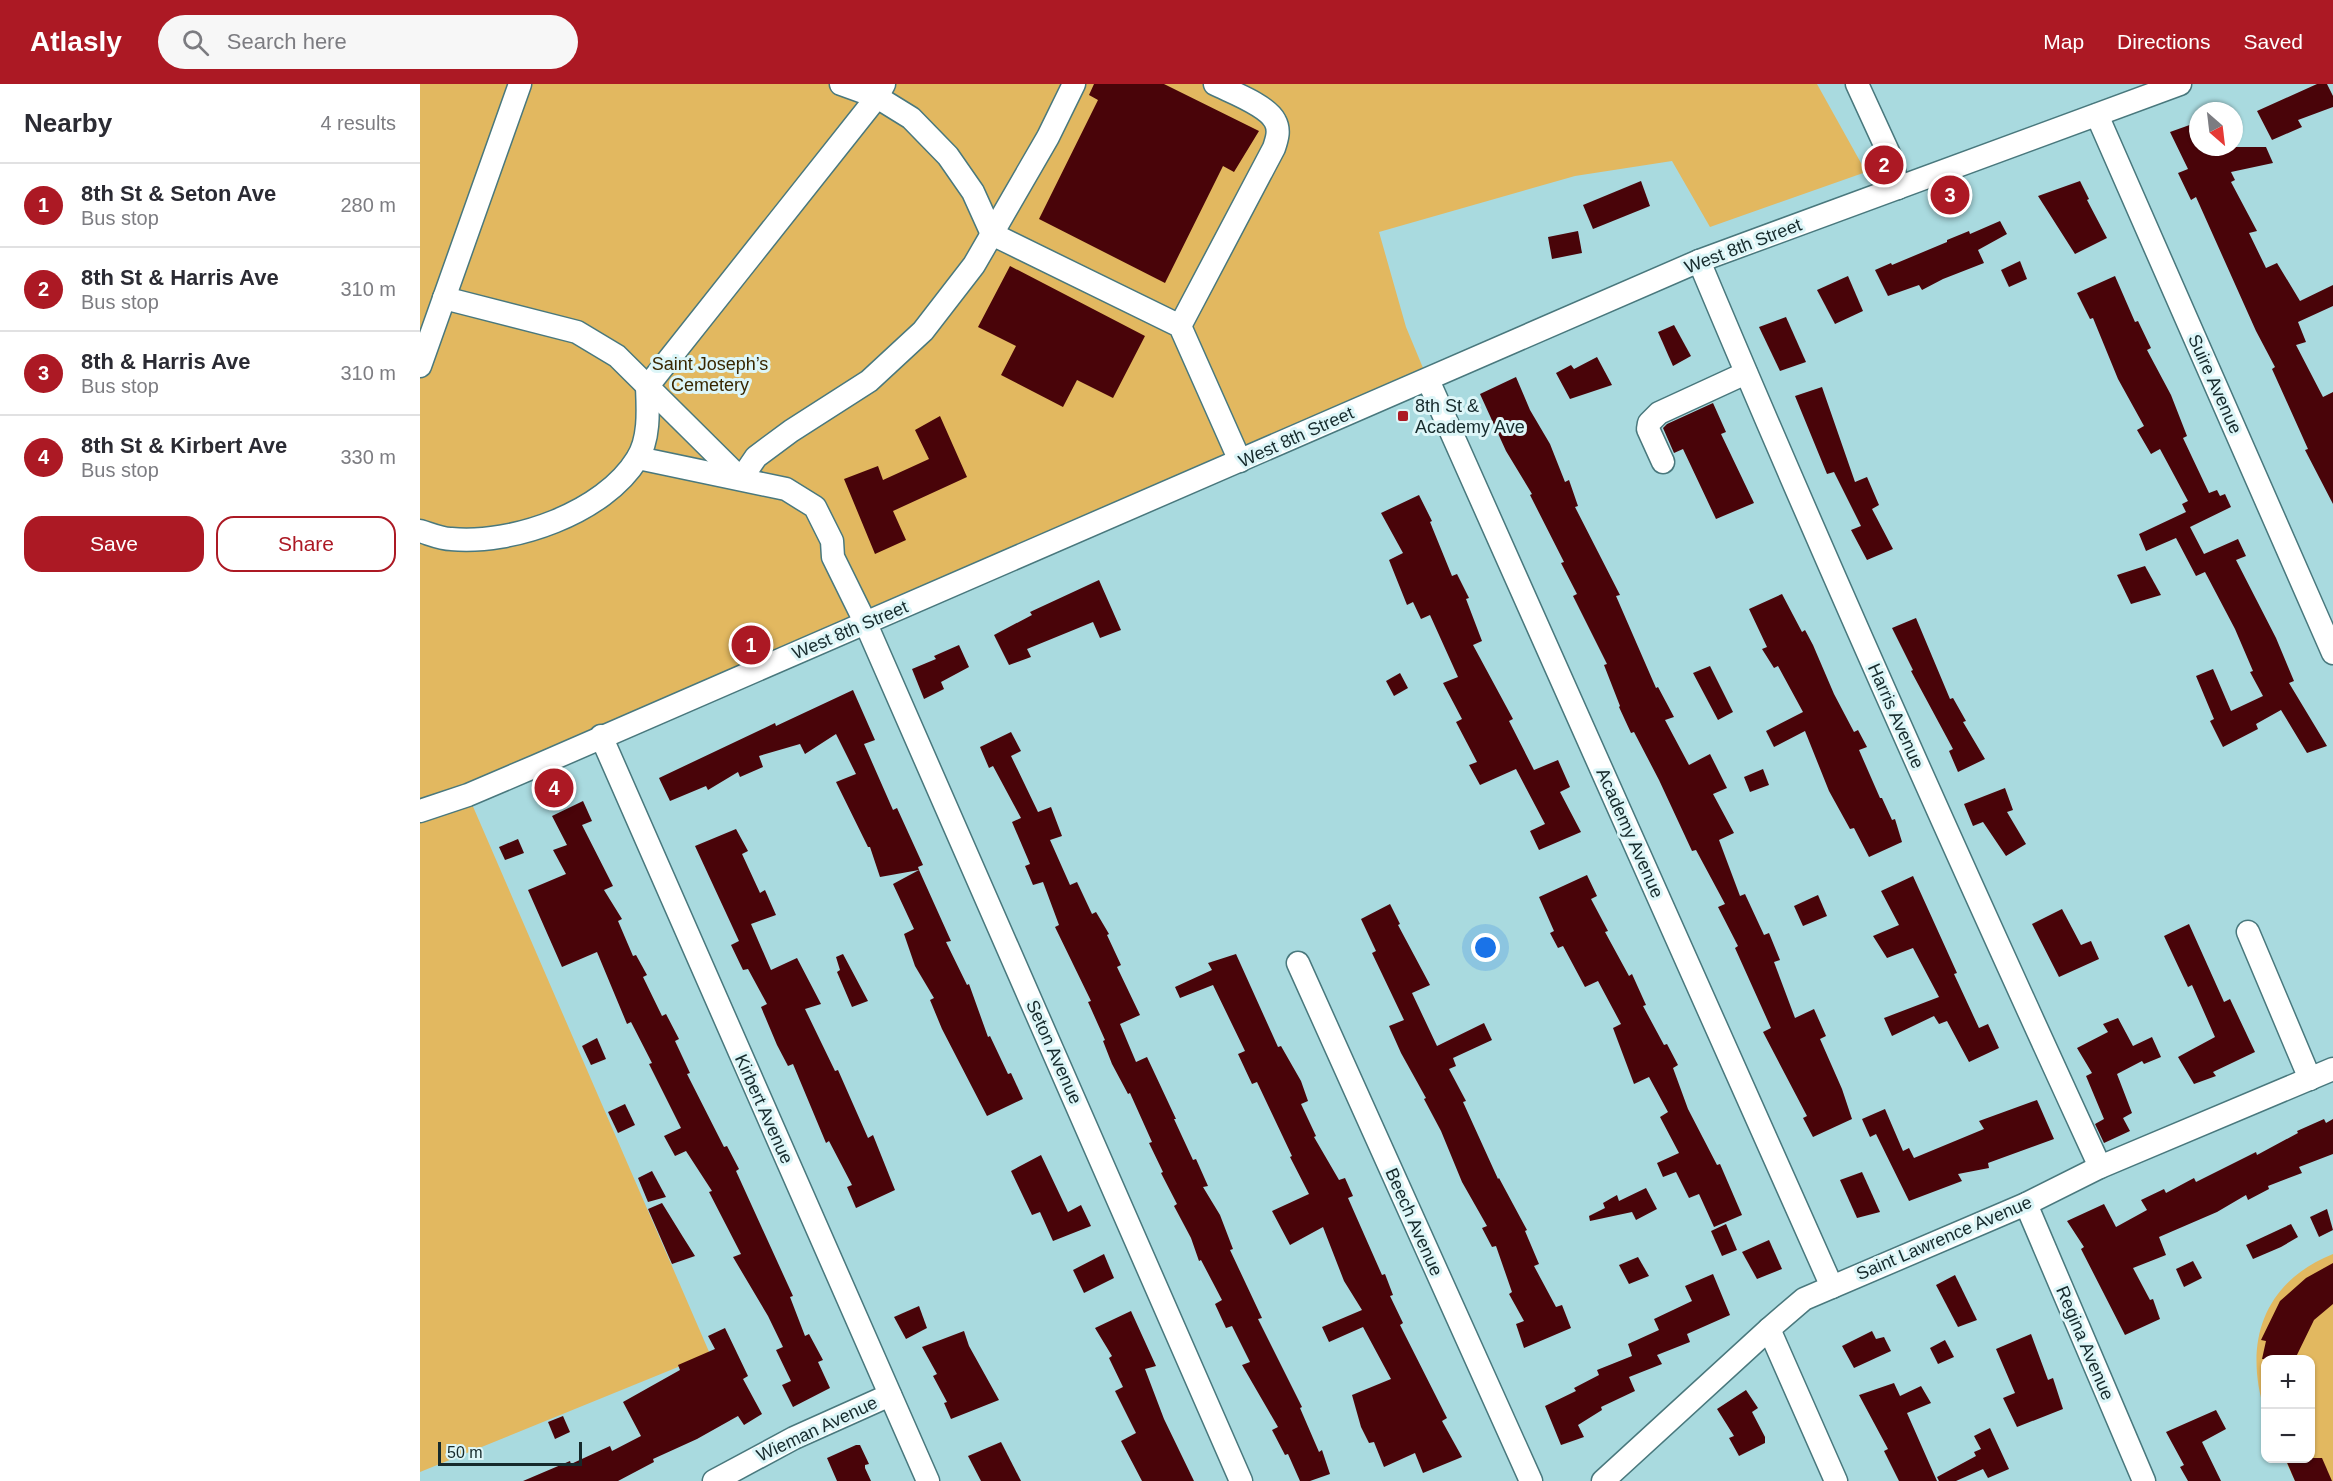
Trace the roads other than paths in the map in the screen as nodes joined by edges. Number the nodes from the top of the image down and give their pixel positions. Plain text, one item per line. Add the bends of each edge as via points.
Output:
1 (520, 84) edge
2 (842, 84) edge
3 (1074, 84) edge
4 (1215, 84) edge
5 (1857, 84) edge
6 (2180, 84) edge
7 (880, 91) edge
8 (2097, 115) junction
9 (1898, 188) junction
10 (992, 234) junction
11 (1699, 261) junction
12 (444, 298) junction
13 (1180, 326) junction
14 (420, 366) edge
15 (1746, 373) junction
16 (1428, 380) junction
17 (647, 387) junction
18 (638, 458) junction
19 (1240, 461) junction
20 (1663, 462) dead end
21 (741, 480) junction
22 (420, 531) edge
23 (866, 624) junction
24 (2333, 653) edge
25 (601, 736) junction
26 (420, 811) edge
27 (2248, 932) dead end
28 (1298, 963) dead end
29 (2333, 1069) edge
30 (2310, 1079) junction
31 (2100, 1167) junction
32 (2026, 1204) junction
33 (1832, 1287) junction
34 (1769, 1329) junction
35 (890, 1395) junction
36 (1232, 1478) edge
37 (714, 1481) edge
38 (928, 1481) edge
39 (1531, 1481) edge
40 (1603, 1481) edge
41 (1836, 1481) edge
42 (2144, 1481) edge

1 - 12 street
2 - 7 street
3 - 10 street
4 - 13 street via 1266,110 1275,120 1278,132 1274,148
5 - 9 street via 1891,158
6 - 8 street, West 8th Street
7 - 10 street via 948,156 973,192
7 - 17 street
8 - 9 street, West 8th Street
8 - 24 street, Suire Avenue
9 - 11 street, West 8th Street
10 - 13 street
10 - 21 street via 974,265 923,331 869,381 756,457
11 - 15 street, Harris Avenue
11 - 16 street, West 8th Street
12 - 14 street
12 - 17 street via 577,332 617,356
13 - 19 street
15 - 20 street via 1652,418 1648,429
15 - 31 street, Harris Avenue via 1984,916
16 - 19 street, West 8th Street
16 - 33 street, Academy Avenue
17 - 18 street via 649,421
17 - 21 street
18 - 21 street
18 - 22 street via 611,489 567,517 502,538 450,540
19 - 23 street, West 8th Street
21 - 23 street, Seton Avenue via 786,489 815,507 832,541 833,557
23 - 25 street, West 8th Street
23 - 36 street, Seton Avenue
25 - 26 street, West 8th Street via 477,791
25 - 35 street, Kirbert Avenue
27 - 30 street
28 - 39 street, Beech Avenue
29 - 30 street, Saint Lawrence Avenue
30 - 31 street, Saint Lawrence Avenue
31 - 32 street, Saint Lawrence Avenue
32 - 33 street, Saint Lawrence Avenue
32 - 42 street, Regina Avenue
33 - 34 street, Saint Lawrence Avenue via 1804,1299
34 - 40 street, Saint Lawrence Avenue
34 - 41 street
35 - 37 street, Wieman Avenue via 794,1438
35 - 38 street, Kirbert Avenue

